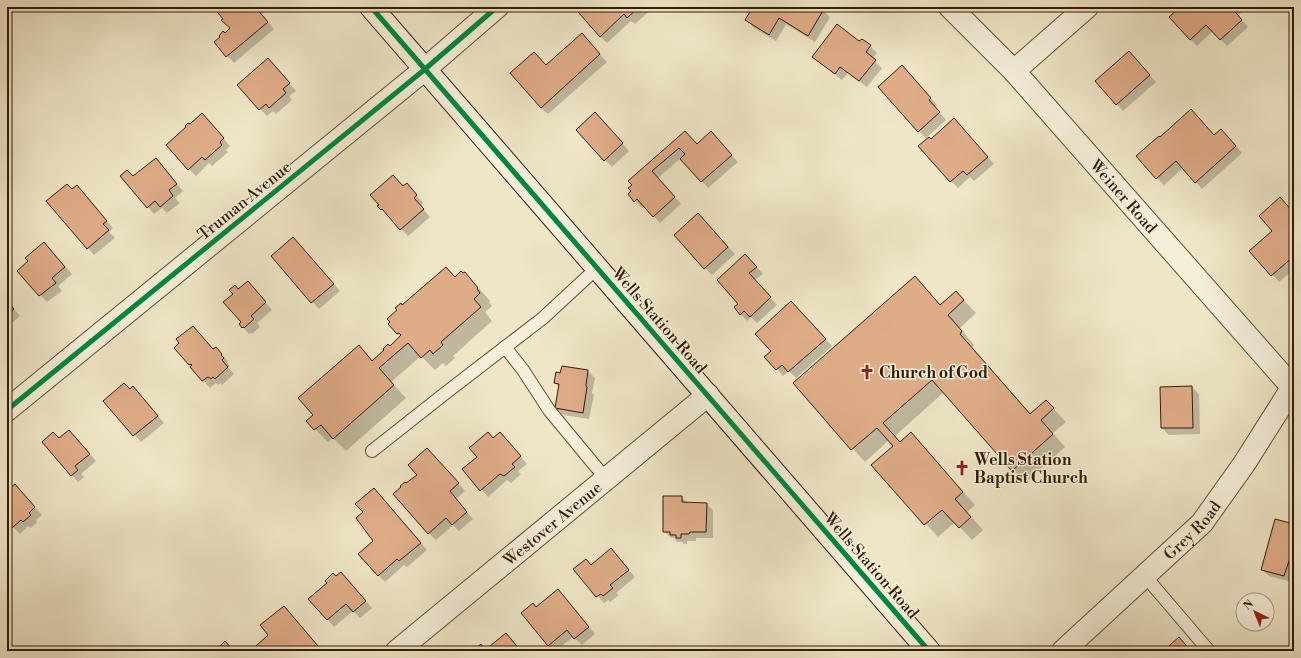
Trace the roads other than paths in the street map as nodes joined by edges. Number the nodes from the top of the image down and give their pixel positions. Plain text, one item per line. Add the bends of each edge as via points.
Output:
1 (371, 7) edge
2 (497, 7) edge
3 (950, 7) edge
4 (1087, 7) edge
5 (424, 70) junction
6 (1014, 71) junction
7 (597, 268) junction
8 (505, 347) junction
9 (1294, 387) edge
10 (708, 395) junction
11 (7, 410) edge
12 (372, 451) dead end
13 (606, 479) junction
14 (1145, 576) junction
15 (1072, 648) edge
16 (397, 651) edge
17 (929, 651) edge
18 (1209, 651) edge

1 - 5 street, Wells Station Road
2 - 5 street, Truman Avenue
3 - 6 street, Weiner Road
4 - 6 street
5 - 7 street, Wells Station Road
5 - 11 street, Truman Avenue
6 - 9 street, Weiner Road
7 - 8 lane via 543,318
7 - 10 street, Wells Station Road
8 - 12 lane
8 - 13 lane via 549,410
9 - 14 street, Grey Road via 1202,523
10 - 13 street, Westover Avenue
10 - 17 street, Wells Station Road
13 - 16 street, Westover Avenue
14 - 15 street, Grey Road
14 - 18 lane

